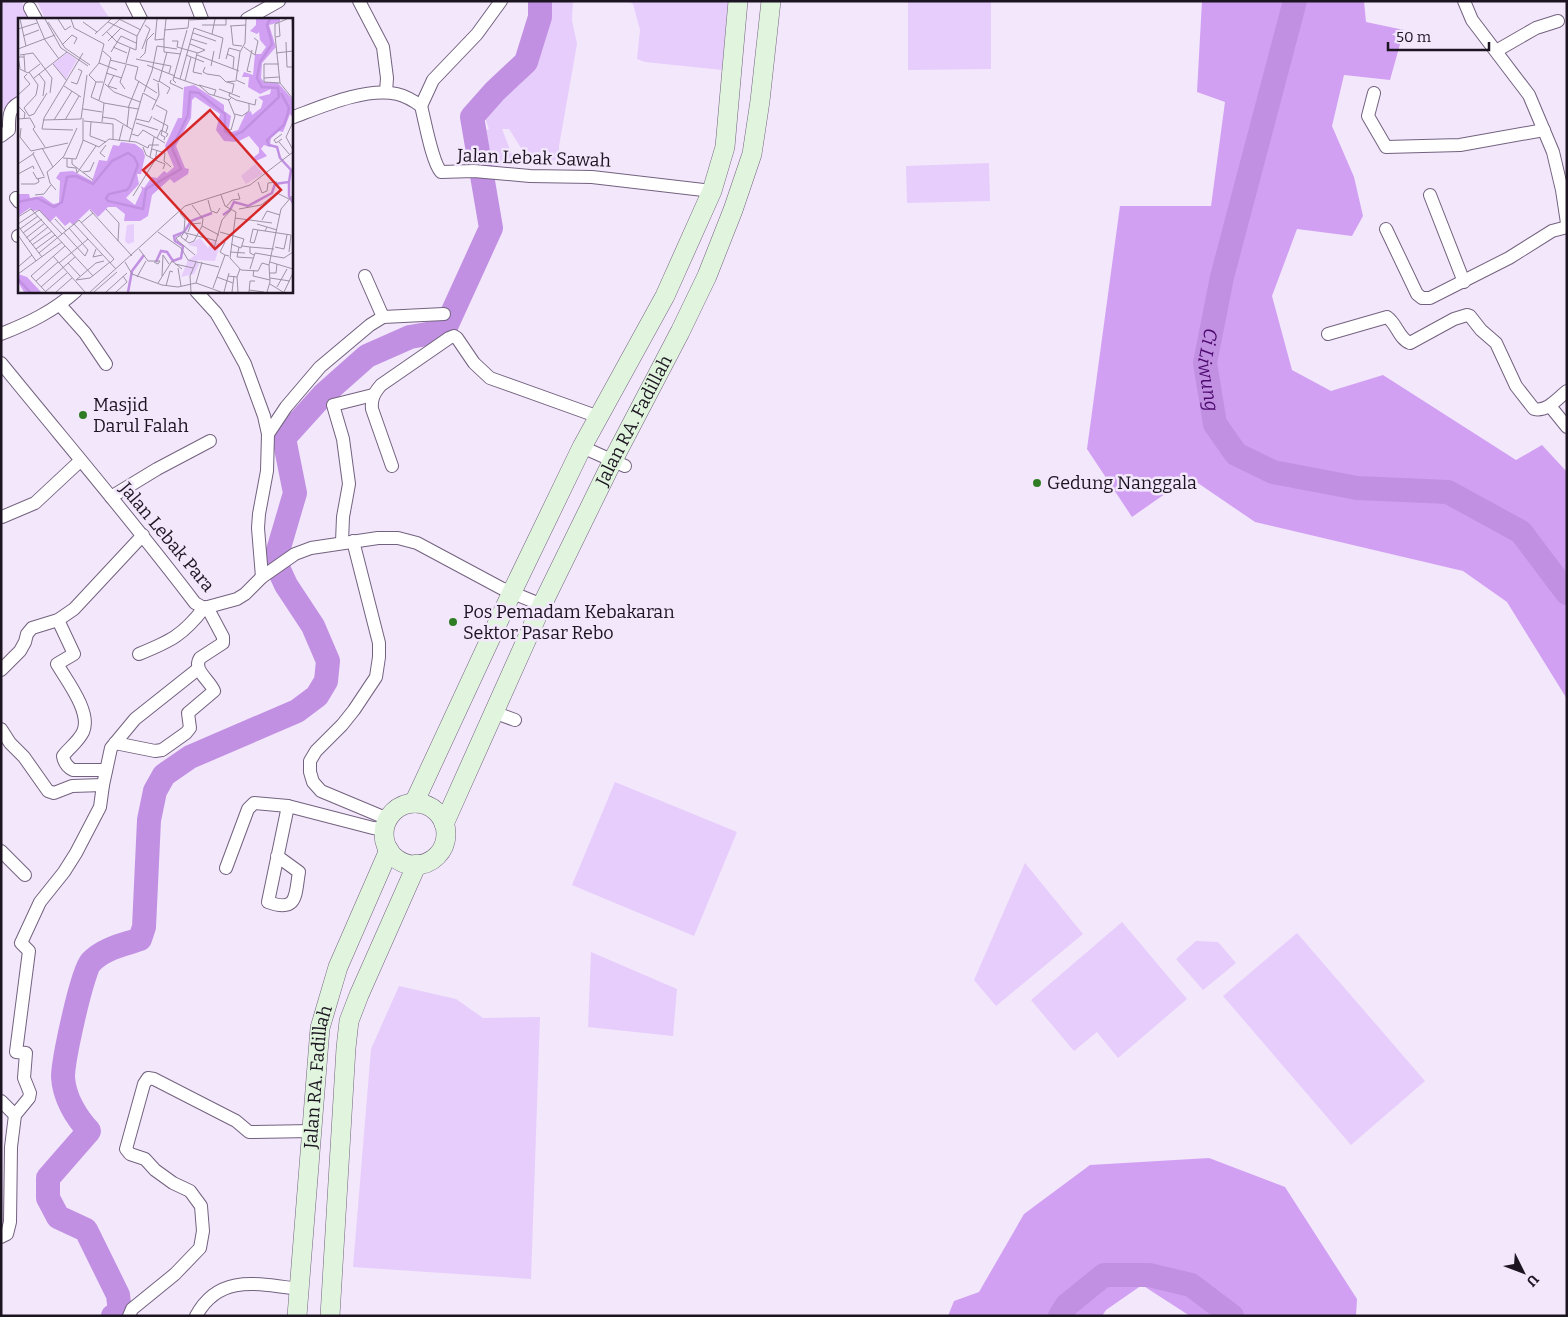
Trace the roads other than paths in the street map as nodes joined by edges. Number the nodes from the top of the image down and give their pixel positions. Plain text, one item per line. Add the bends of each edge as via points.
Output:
1 (132, 1) edge
2 (195, 1) edge
3 (279, 1) edge
4 (359, 1) edge
5 (501, 1) edge
6 (738, 1) edge
7 (771, 1) edge
8 (1464, 1) edge
9 (140, 18) edge
10 (202, 18) edge
11 (249, 18) edge
12 (1558, 22) dead end
13 (1496, 51) junction
14 (386, 92) junction
15 (1374, 93) dead end
16 (18, 105) edge
17 (421, 106) junction
18 (292, 118) edge
19 (1544, 130) junction
20 (1, 136) edge
21 (712, 191) junction
22 (1430, 195) dead end
23 (1567, 225) edge
24 (1386, 229) dead end
25 (365, 276) dead end
26 (1464, 282) junction
27 (75, 292) edge
28 (197, 292) edge
29 (60, 305) junction
30 (444, 314) dead end
31 (383, 318) junction
32 (1, 334) edge
33 (1328, 334) dead end
34 (1, 363) edge
35 (106, 364) dead end
36 (1567, 391) edge
37 (374, 395) junction
38 (1550, 406) junction
39 (599, 417) junction
40 (1567, 427) edge
41 (268, 434) junction
42 (210, 441) dead end
43 (582, 447) junction
44 (80, 461) junction
45 (619, 463) junction
46 (392, 466) dead end
47 (111, 497) junction
48 (2, 517) edge
49 (143, 535) junction
50 (347, 542) junction
51 (262, 576) junction
52 (512, 592) junction
53 (542, 605) junction
54 (205, 608) junction
55 (58, 620) junction
56 (139, 654) dead end
57 (198, 669) junction
58 (1, 670) edge
59 (493, 712) junction
60 (515, 720) dead end
61 (1, 729) edge
62 (116, 743) junction
63 (106, 770) junction
64 (103, 785) junction
65 (414, 803) junction
66 (288, 806) junction
67 (386, 824) junction
68 (444, 824) junction
69 (389, 850) junction
70 (1, 851) edge
71 (277, 856) dead end
72 (417, 864) junction
73 (226, 868) dead end
74 (25, 876) dead end
75 (1, 1101) edge
76 (15, 1115) junction
77 (312, 1131) junction
78 (6, 1147) edge
79 (1, 1236) edge
80 (302, 1259) junction
81 (333, 1259) junction
82 (299, 1289) junction
83 (129, 1316) edge
84 (196, 1316) edge
85 (297, 1316) edge
86 (330, 1316) edge

1 - 9 street
2 - 10 street
3 - 11 street
4 - 14 street via 383,47 388,78
5 - 17 street via 477,34 433,80
6 - 21 main road, Jalan RA. Fadillah via 725,147
7 - 45 main road, Jalan RA. Fadillah via 760,101 752,154 744,180 707,276
8 - 13 street via 1472,20
12 - 13 street via 1536,28
13 - 19 street via 1529,94
14 - 17 street via 409,98
14 - 18 street via 357,96
15 - 19 street via 1368,116 1386,147 1460,145
16 - 20 street via 9,114 9,130
17 - 21 street, Jalan Lebak Sawah via 441,172 611,178
19 - 23 street via 1553,152
21 - 39 main road, Jalan RA. Fadillah via 665,296
22 - 26 street
23 - 26 street
24 - 26 street via 1417,294 1422,298 1430,298
25 - 31 street
27 - 29 street
28 - 41 street via 221,320 245,364
29 - 32 street
29 - 35 street
30 - 31 street
31 - 41 street via 360,332 320,367 286,406
33 - 38 street via 1387,318 1410,343 1467,315 1496,343 1516,386 1534,409 1543,410
34 - 44 street, Jalan Lebak Para
36 - 38 street
37 - 39 street via 381,385 454,336 490,378
37 - 46 street via 372,409
37 - 50 street via 333,405 343,439 349,484 343,517
38 - 40 street
39 - 43 main road, Jalan RA. Fadillah
41 - 51 street via 267,471 258,521
42 - 47 street
43 - 45 street
43 - 52 main road, Jalan RA. Fadillah
44 - 47 street, Jalan Lebak Para
44 - 48 street via 35,503
45 - 53 main road, Jalan RA. Fadillah
47 - 49 street, Jalan Lebak Para
49 - 54 street, Jalan Lebak Para via 195,603
49 - 55 street via 74,609
50 - 51 street, Jalan Lebak Para via 311,548
50 - 52 street, Jalan Lebak Para via 398,538 417,543
50 - 67 street via 379,643 376,677 342,725 316,751 310,761 310,772 321,791
51 - 54 street, Jalan Lebak Para via 237,599
52 - 53 street, Jalan Lebak Para
52 - 65 main road, Jalan RA. Fadillah
53 - 59 main road, Jalan RA. Fadillah
54 - 56 street via 179,636
54 - 57 street via 223,637 222,643 200,658
55 - 58 street via 32,628 20,651
55 - 63 street via 74,654 57,664 86,718 84,730 63,756 64,760 73,770
57 - 62 street via 135,719
57 - 62 street via 214,691 188,713 190,728 186,733 162,750
59 - 60 street
59 - 68 main road, Jalan RA. Fadillah
61 - 64 street via 48,791 54,794 72,786
62 - 63 street via 111,748
63 - 64 street
64 - 76 street via 100,807 76,853 40,902 21,943 29,951 16,1052 26,1053 24,1078 30,1093
65 - 67 main road via 402,806
65 - 68 main road via 433,809
66 - 67 street via 373,828
66 - 71 street
66 - 73 street via 256,803 250,806
67 - 69 main road
68 - 72 main road via 445,838 439,853 425,863
69 - 72 main road via 401,861
69 - 77 main road, Jalan RA. Fadillah via 338,967 325,1006 318,1045
70 - 74 street
72 - 81 main road, Jalan RA. Fadillah via 349,1021
75 - 76 street
76 - 78 street
77 - 80 main road, Jalan RA. Fadillah
77 - 83 street via 249,1132 236,1121 148,1078 126,1149 130,1154 145,1159 173,1183 190,1191 201,1206 203,1231 200,1248 175,1274 132,1309
78 - 79 street via 10,1222 7,1234
80 - 81 main road
80 - 82 main road, Jalan RA. Fadillah
81 - 86 main road, Jalan RA. Fadillah
82 - 84 street via 235,1284 212,1295
82 - 85 main road, Jalan RA. Fadillah

